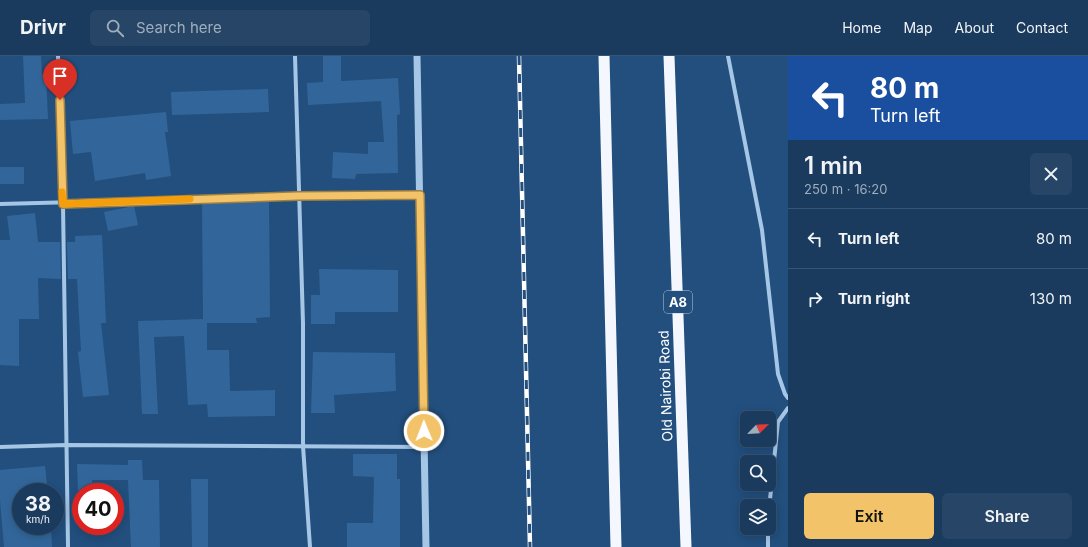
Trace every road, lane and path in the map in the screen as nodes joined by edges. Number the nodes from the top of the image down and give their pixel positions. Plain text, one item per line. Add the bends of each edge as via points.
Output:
1 (58, 56) edge
2 (295, 56) edge
3 (417, 56) edge
4 (604, 56) edge
5 (669, 56) edge
6 (728, 56) edge
7 (420, 195) junction
8 (298, 196) junction
9 (0, 204) edge
10 (63, 204) junction
11 (788, 398) edge
12 (788, 408) edge
13 (66, 445) junction
14 (303, 446) junction
15 (0, 447) edge
16 (424, 447) junction
17 (770, 499) edge
18 (768, 535) edge
19 (68, 547) edge
20 (310, 547) edge
21 (426, 547) edge
22 (616, 547) edge
23 (686, 547) edge
24 (768, 547) edge

1 - 10 street
2 - 8 street
3 - 7 street
4 - 22 highway
5 - 23 highway, Old Nairobi Road / A8
6 - 11 street via 762,230 778,374
7 - 8 street
7 - 16 street
8 - 10 street
8 - 14 street via 303,323
9 - 10 street
10 - 13 street
12 - 17 street via 778,422
13 - 14 street
13 - 15 street
13 - 19 street
14 - 16 street
14 - 20 street
16 - 21 street
18 - 24 street

